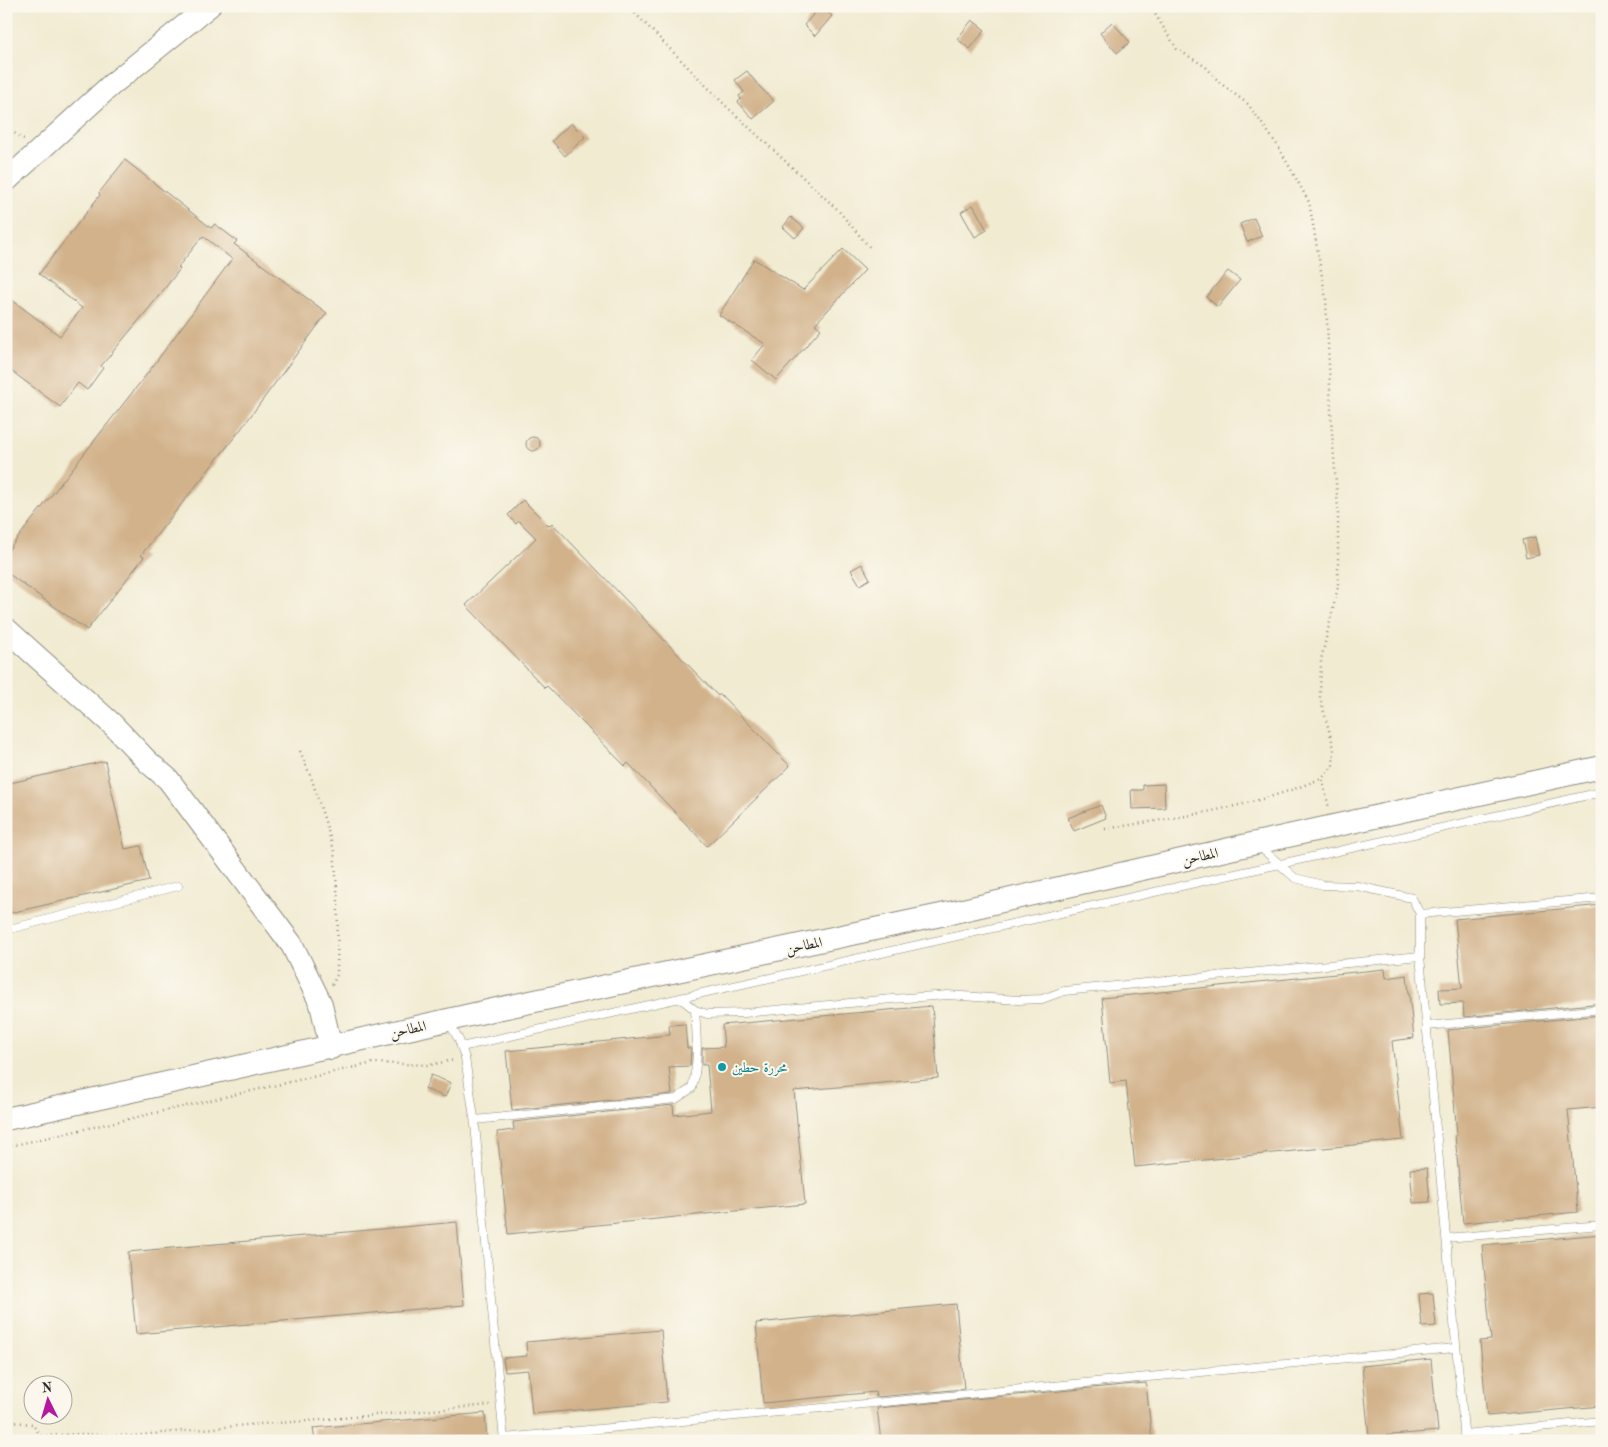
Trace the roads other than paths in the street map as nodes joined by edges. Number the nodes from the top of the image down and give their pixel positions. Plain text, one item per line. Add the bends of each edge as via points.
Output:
1 (209, 6) edge
2 (6, 181) edge
3 (6, 629) edge
4 (1602, 767) edge
5 (1602, 792) edge
6 (1256, 843) junction
7 (1282, 864) junction
8 (178, 886) dead end
9 (1602, 898) edge
10 (1420, 914) junction
11 (6, 930) edge
12 (1420, 956) junction
13 (679, 999) junction
14 (1602, 1009) edge
15 (695, 1010) junction
16 (447, 1020) junction
17 (1427, 1026) junction
18 (461, 1047) junction
19 (330, 1048) junction
20 (6, 1119) edge
21 (475, 1120) junction
22 (1602, 1225) edge
23 (1446, 1238) junction
24 (1455, 1348) junction
25 (1602, 1421) edge
26 (1464, 1437) edge
27 (504, 1439) edge

1 - 2 main road via 110,86
3 - 19 main road via 168,779 292,945 321,1004
4 - 6 main road, المطاحن
5 - 7 lane
6 - 7 lane
6 - 16 main road, المطاحن via 941,916
7 - 10 lane via 1295,878 1323,885 1357,886 1412,898
7 - 13 lane
8 - 11 lane
9 - 10 lane
10 - 12 lane
12 - 15 lane via 1064,991 1042,1000 948,995 744,1013 707,1014
12 - 17 lane
13 - 15 lane
13 - 18 lane
14 - 17 lane
15 - 21 lane via 697,1070 692,1088 676,1099
16 - 18 lane
16 - 19 main road, المطاحن
17 - 23 lane
18 - 21 lane
19 - 20 main road, المطاحن
21 - 27 lane
22 - 23 lane
23 - 24 lane
24 - 26 lane
24 - 27 lane
25 - 26 lane

